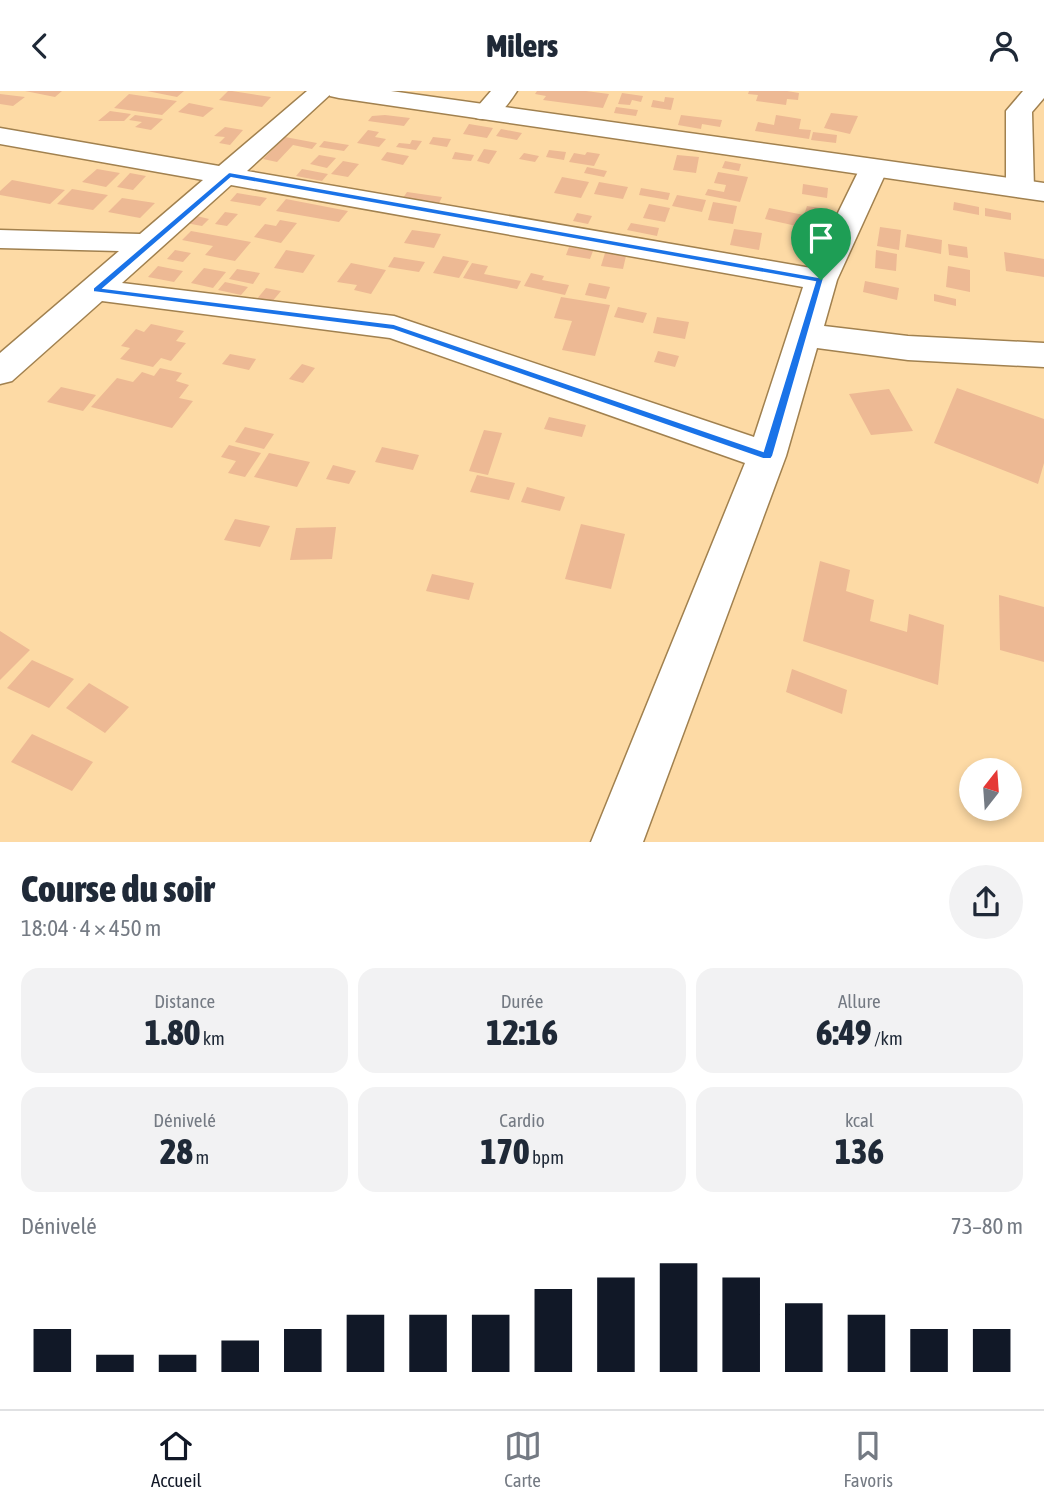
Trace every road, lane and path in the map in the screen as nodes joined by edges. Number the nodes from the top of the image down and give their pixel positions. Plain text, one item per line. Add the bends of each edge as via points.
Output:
1 (322, 91) edge
2 (339, 91) edge
3 (505, 91) edge
4 (1037, 91) edge
5 (485, 113) junction
6 (0, 136) edge
7 (874, 168) junction
8 (229, 175) junction
9 (1032, 191) edge
10 (0, 239) edge
11 (151, 243) junction
12 (821, 280) junction
13 (96, 290) junction
14 (804, 335) junction
15 (1044, 355) edge
16 (0, 372) edge
17 (767, 456) junction
18 (617, 842) edge

1 - 8 street
2 - 5 street
3 - 5 street
4 - 9 street via 1019,111
5 - 7 street
6 - 8 street
7 - 9 street
7 - 12 street
8 - 11 street
8 - 12 street
10 - 11 street
11 - 13 street
12 - 14 street
13 - 16 street
13 - 17 street via 394,327
14 - 15 street via 908,348
14 - 17 street
17 - 18 street

